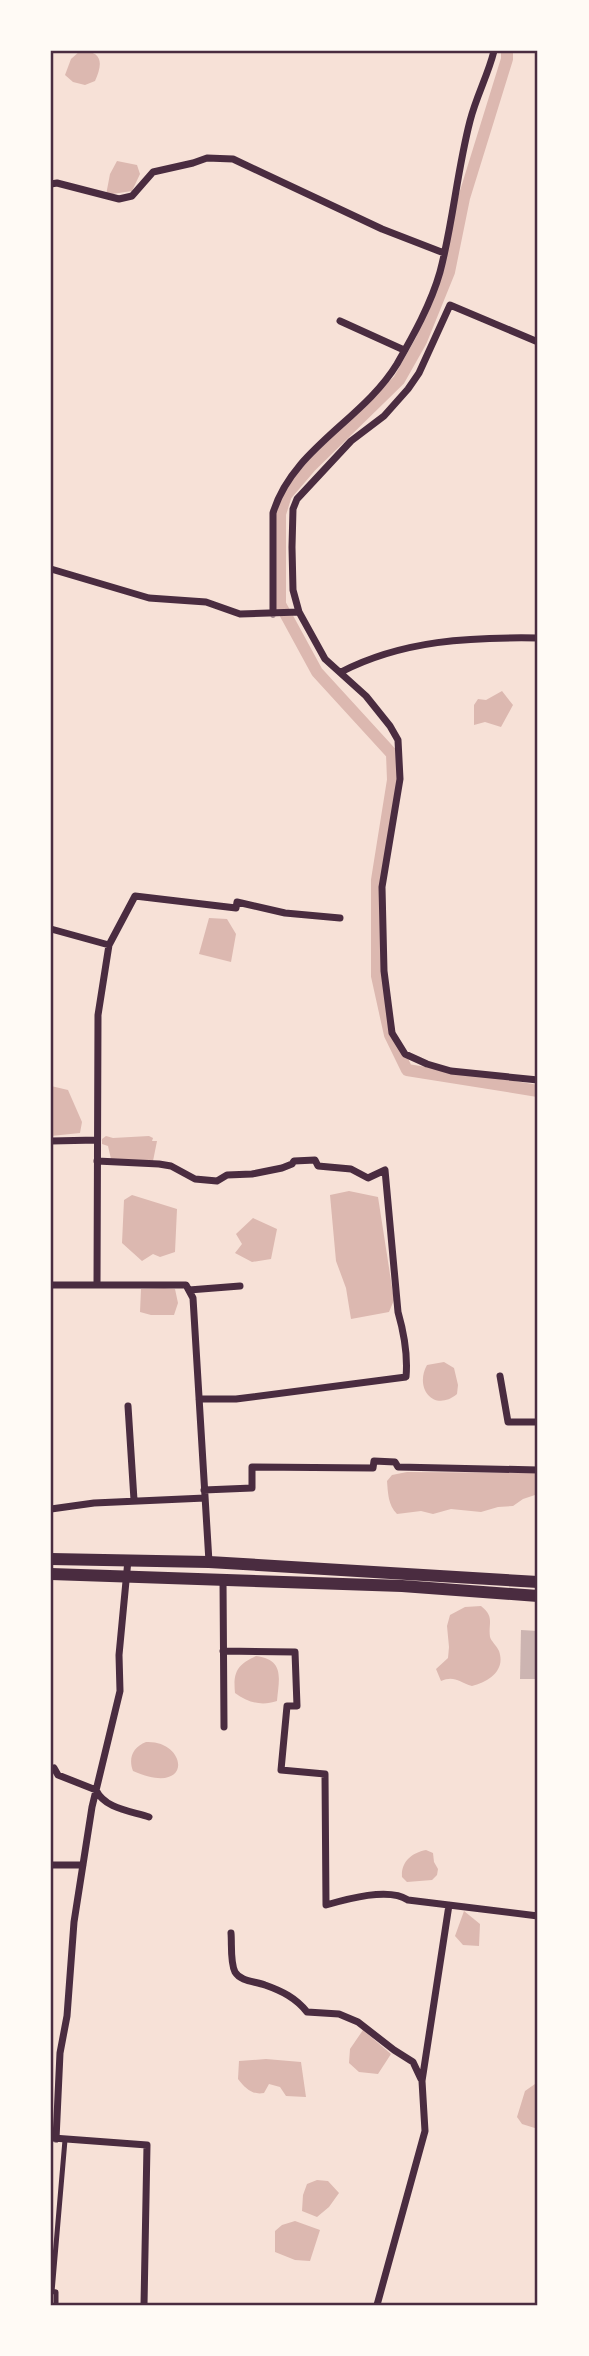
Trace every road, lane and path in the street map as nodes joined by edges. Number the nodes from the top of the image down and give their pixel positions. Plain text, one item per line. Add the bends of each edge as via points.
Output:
1 (494, 51) edge
2 (51, 184) edge
3 (444, 253) junction
4 (341, 321) dead end
5 (538, 342) edge
6 (404, 350) junction
7 (51, 569) edge
8 (299, 612) junction
9 (273, 614) junction
10 (538, 638) edge
11 (341, 672) junction
12 (340, 918) dead end
13 (51, 929) edge
14 (109, 945) junction
15 (538, 1080) edge
16 (97, 1140) junction
17 (51, 1141) edge
18 (97, 1161) junction
19 (51, 1285) edge
20 (97, 1285) junction
21 (240, 1286) dead end
22 (189, 1290) junction
23 (500, 1376) dead end
24 (199, 1399) junction
25 (128, 1406) dead end
26 (538, 1422) edge
27 (538, 1470) edge
28 (205, 1494) junction
29 (134, 1500) junction
30 (51, 1509) edge
31 (51, 1559) edge
32 (128, 1560) junction
33 (209, 1562) junction
34 (51, 1574) edge
35 (127, 1576) junction
36 (223, 1579) junction
37 (538, 1582) edge
38 (538, 1596) edge
39 (223, 1651) junction
40 (224, 1727) dead end
41 (54, 1768) dead end
42 (96, 1790) junction
43 (149, 1816) dead end
44 (51, 1865) edge
45 (83, 1865) junction
46 (449, 1905) junction
47 (538, 1916) edge
48 (231, 1933) dead end
49 (422, 2081) junction
50 (53, 2138) edge
51 (65, 2140) junction
52 (51, 2292) edge
53 (56, 2305) edge
54 (144, 2305) edge
55 (377, 2305) edge

1 - 3 street via 471,119
2 - 3 street via 119,199 132,196 153,172 207,158 233,159
3 - 6 street
4 - 6 street
5 - 8 street via 450,305 408,389 297,499 292,547 293,590
6 - 9 street via 371,398 312,452 277,499 272,513
7 - 9 street via 149,598 206,601 240,614
8 - 9 street
8 - 11 street via 326,659
10 - 11 street via 458,639 392,651
11 - 15 street via 379,712 398,740 401,758 382,887 384,971 392,1033 405,1054 427,1064 451,1071
12 - 14 street via 285,913 237,902 236,908 135,896
13 - 14 street
14 - 16 street via 98,1015
16 - 17 street
16 - 18 street
18 - 20 street
18 - 24 street via 171,1166 195,1179 217,1181 228,1175 282,1168 297,1160 351,1169 368,1178 385,1170 406,1377 236,1399
19 - 20 street
20 - 22 street via 186,1284
21 - 22 street
22 - 24 street
23 - 26 street via 508,1422
24 - 28 street
25 - 29 street
27 - 28 street via 398,1467 395,1462 374,1461 373,1468 252,1467 252,1488
28 - 29 street
28 - 33 street
29 - 30 street
31 - 32 main road
32 - 33 main road
32 - 35 street
33 - 37 main road
34 - 35 main road
35 - 36 main road
35 - 42 street via 120,1691
36 - 38 main road
36 - 39 street
39 - 40 street
39 - 46 street via 295,1652 296,1706 288,1706 281,1770 325,1774 326,1905 391,1895
41 - 42 street via 58,1775
42 - 43 street via 113,1806
42 - 45 street
44 - 45 street
45 - 50 street
46 - 47 street
46 - 49 street
48 - 49 street via 233,1969 240,1978 286,1993 307,2012 339,2014 358,2022 413,2062
49 - 55 street via 425,2131
50 - 51 street
51 - 52 street
51 - 54 street via 147,2145
52 - 53 street via 56,2292

